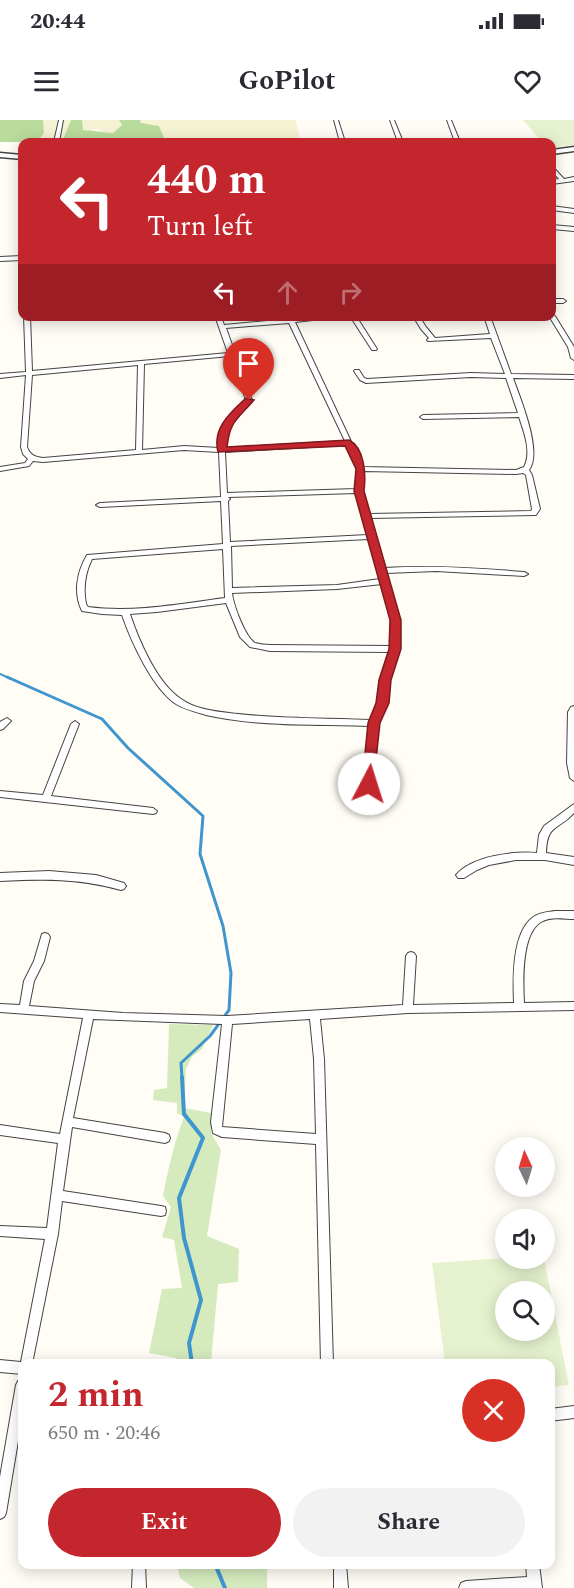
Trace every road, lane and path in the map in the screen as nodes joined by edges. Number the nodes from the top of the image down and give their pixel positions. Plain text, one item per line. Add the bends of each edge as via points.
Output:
1 (61, 120) edge
2 (336, 120) edge
3 (392, 120) edge
4 (449, 120) edge
5 (57, 138) edge
6 (342, 138) edge
7 (399, 138) edge
8 (456, 138) edge
9 (574, 149) edge
10 (556, 151) edge
11 (0, 155) edge
12 (18, 157) edge
13 (556, 173) edge
14 (574, 179) edge
15 (563, 181) junction
16 (556, 182) edge
17 (556, 209) edge
18 (574, 211) edge
19 (556, 227) edge
20 (574, 229) edge
21 (18, 258) edge
22 (0, 259) edge
23 (556, 301) edge
24 (563, 301) dead end
25 (27, 321) edge
26 (220, 321) edge
27 (273, 321) edge
28 (291, 321) edge
29 (356, 321) edge
30 (419, 321) edge
31 (488, 321) edge
32 (555, 321) edge
33 (222, 327) junction
34 (493, 336) junction
35 (374, 349) dead end
36 (233, 354) junction
37 (574, 358) edge
38 (141, 362) junction
39 (357, 371) dead end
40 (29, 374) junction
41 (0, 376) edge
42 (509, 376) junction
43 (574, 377) edge
44 (521, 415) junction
45 (423, 417) dead end
46 (349, 443) junction
47 (222, 450) junction
48 (139, 452) junction
49 (31, 459) junction
50 (0, 469) edge
51 (361, 469) junction
52 (525, 470) junction
53 (359, 491) junction
54 (226, 497) junction
55 (100, 505) dead end
56 (367, 516) junction
57 (373, 537) junction
58 (227, 545) junction
59 (383, 571) junction
60 (524, 574) dead end
61 (383, 581) junction
62 (229, 596) junction
63 (125, 612) junction
64 (395, 649) junction
65 (574, 709) edge
66 (374, 723) junction
67 (75, 724) dead end
68 (574, 778) edge
69 (369, 784) dead end
70 (0, 794) edge
71 (46, 799) junction
72 (574, 807) edge
73 (153, 811) dead end
74 (541, 855) junction
75 (574, 861) edge
76 (461, 875) dead end
77 (0, 878) edge
78 (121, 886) dead end
79 (574, 915) edge
80 (45, 937) dead end
81 (411, 956) dead end
82 (574, 1006) edge
83 (519, 1007) junction
84 (0, 1008) edge
85 (24, 1009) junction
86 (408, 1009) junction
87 (89, 1014) junction
88 (315, 1016) junction
89 (227, 1020) junction
90 (68, 1122) junction
91 (0, 1130) edge
92 (165, 1138) dead end
93 (64, 1139) junction
94 (320, 1139) junction
95 (57, 1195) junction
96 (161, 1212) dead end
97 (0, 1231) edge
98 (52, 1234) junction
99 (27, 1359) edge
100 (327, 1359) edge
101 (0, 1366) edge
102 (18, 1368) edge
103 (18, 1407) edge
104 (574, 1412) edge
105 (555, 1414) edge
106 (0, 1513) edge
107 (139, 1569) edge
108 (340, 1569) edge
109 (533, 1569) edge
110 (535, 1586) edge
111 (139, 1588) edge
112 (341, 1588) edge
113 (466, 1588) edge

1 - 5 street
2 - 6 street
3 - 7 street
4 - 8 street
9 - 10 street
11 - 12 street
13 - 15 street
14 - 15 street
15 - 16 street
17 - 18 street
19 - 20 street
21 - 22 street
23 - 24 street
25 - 40 street
26 - 33 street
27 - 33 street
28 - 46 street
29 - 35 street
30 - 34 street via 432,340
31 - 34 street
32 - 37 street via 572,347
33 - 36 street
34 - 42 street
36 - 38 street
36 - 47 street via 249,400 224,429
38 - 40 street
38 - 48 street
39 - 42 street via 366,381
40 - 41 street
40 - 49 street via 24,447
42 - 43 street
42 - 44 street
44 - 45 street
44 - 52 street via 531,452
46 - 47 street
46 - 51 street
47 - 48 street
47 - 54 street
48 - 49 street
49 - 50 street via 27,465
51 - 52 street
51 - 53 street
52 - 56 street via 531,479 534,513
53 - 54 street
53 - 56 street
54 - 55 street
54 - 58 street
56 - 57 street
57 - 58 street
57 - 59 street
58 - 62 street
58 - 63 street via 90,557 84,564 81,603 85,609 97,612
59 - 60 street via 460,568
59 - 61 street
61 - 62 street
61 - 64 street via 396,620
62 - 63 street
62 - 64 street via 244,637 253,645
63 - 66 street via 160,681 178,702 224,716
64 - 66 street
65 - 68 street
66 - 69 street
67 - 71 street
70 - 71 street
71 - 73 street
72 - 74 street via 546,828
74 - 75 street
74 - 76 street via 485,862
77 - 78 street via 49,875 96,879
79 - 83 street via 544,917 532,924 519,962
80 - 85 street via 29,981
81 - 86 street
82 - 83 street
83 - 86 street
84 - 85 street
85 - 87 street
86 - 88 street
87 - 89 street
87 - 90 street
88 - 89 street
88 - 94 street
89 - 94 street via 217,1130
90 - 92 street
90 - 93 street
91 - 93 street
93 - 95 street
94 - 100 street
95 - 96 street
95 - 98 street
97 - 98 street
98 - 99 street
101 - 102 street
103 - 106 street
104 - 105 street
107 - 111 street
108 - 112 street
109 - 110 street
110 - 113 street

